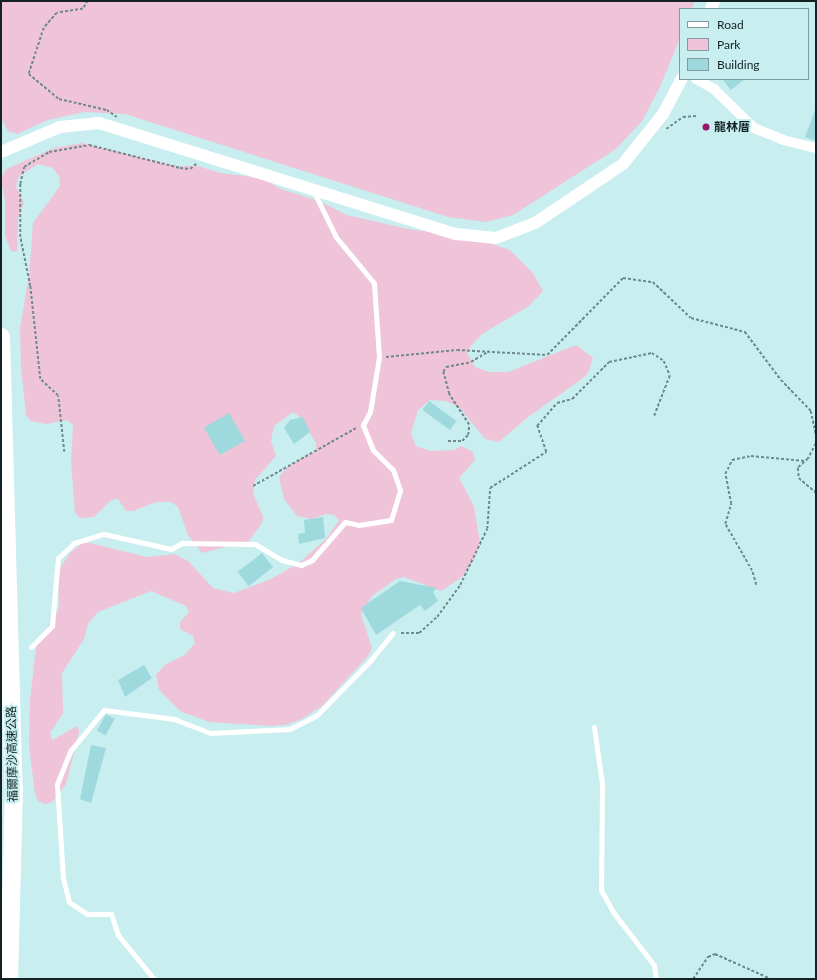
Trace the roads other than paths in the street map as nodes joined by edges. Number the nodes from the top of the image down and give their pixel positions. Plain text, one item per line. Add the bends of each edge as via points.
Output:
1 (681, 80) edge
2 (698, 80) edge
3 (816, 148) edge
4 (1, 152) edge
5 (313, 188) junction
6 (1, 337) edge
7 (393, 633) road end
8 (31, 647) dead end
9 (594, 727) dead end
10 (9, 979) edge
11 (154, 979) edge
12 (656, 979) edge

1 - 5 street via 663,114 623,164 535,223 503,236 456,234
2 - 3 street via 714,89 754,128 782,140
4 - 5 street via 60,127 99,123
5 - 8 lane via 336,237 374,282 379,357 370,412 363,424 373,450 393,470 400,490 391,520 359,525 345,522 312,560 301,565 282,560 255,544 182,543 171,549 104,534 74,543 58,558 52,626
6 - 10 highway, 福爾摩沙高速公路 via 14,788
7 - 11 lane via 370,661 316,716 290,729 210,733 174,719 104,710 71,750 57,784 63,878 69,902 86,914 111,914 118,935
9 - 12 lane via 602,784 601,890 613,912 654,965

